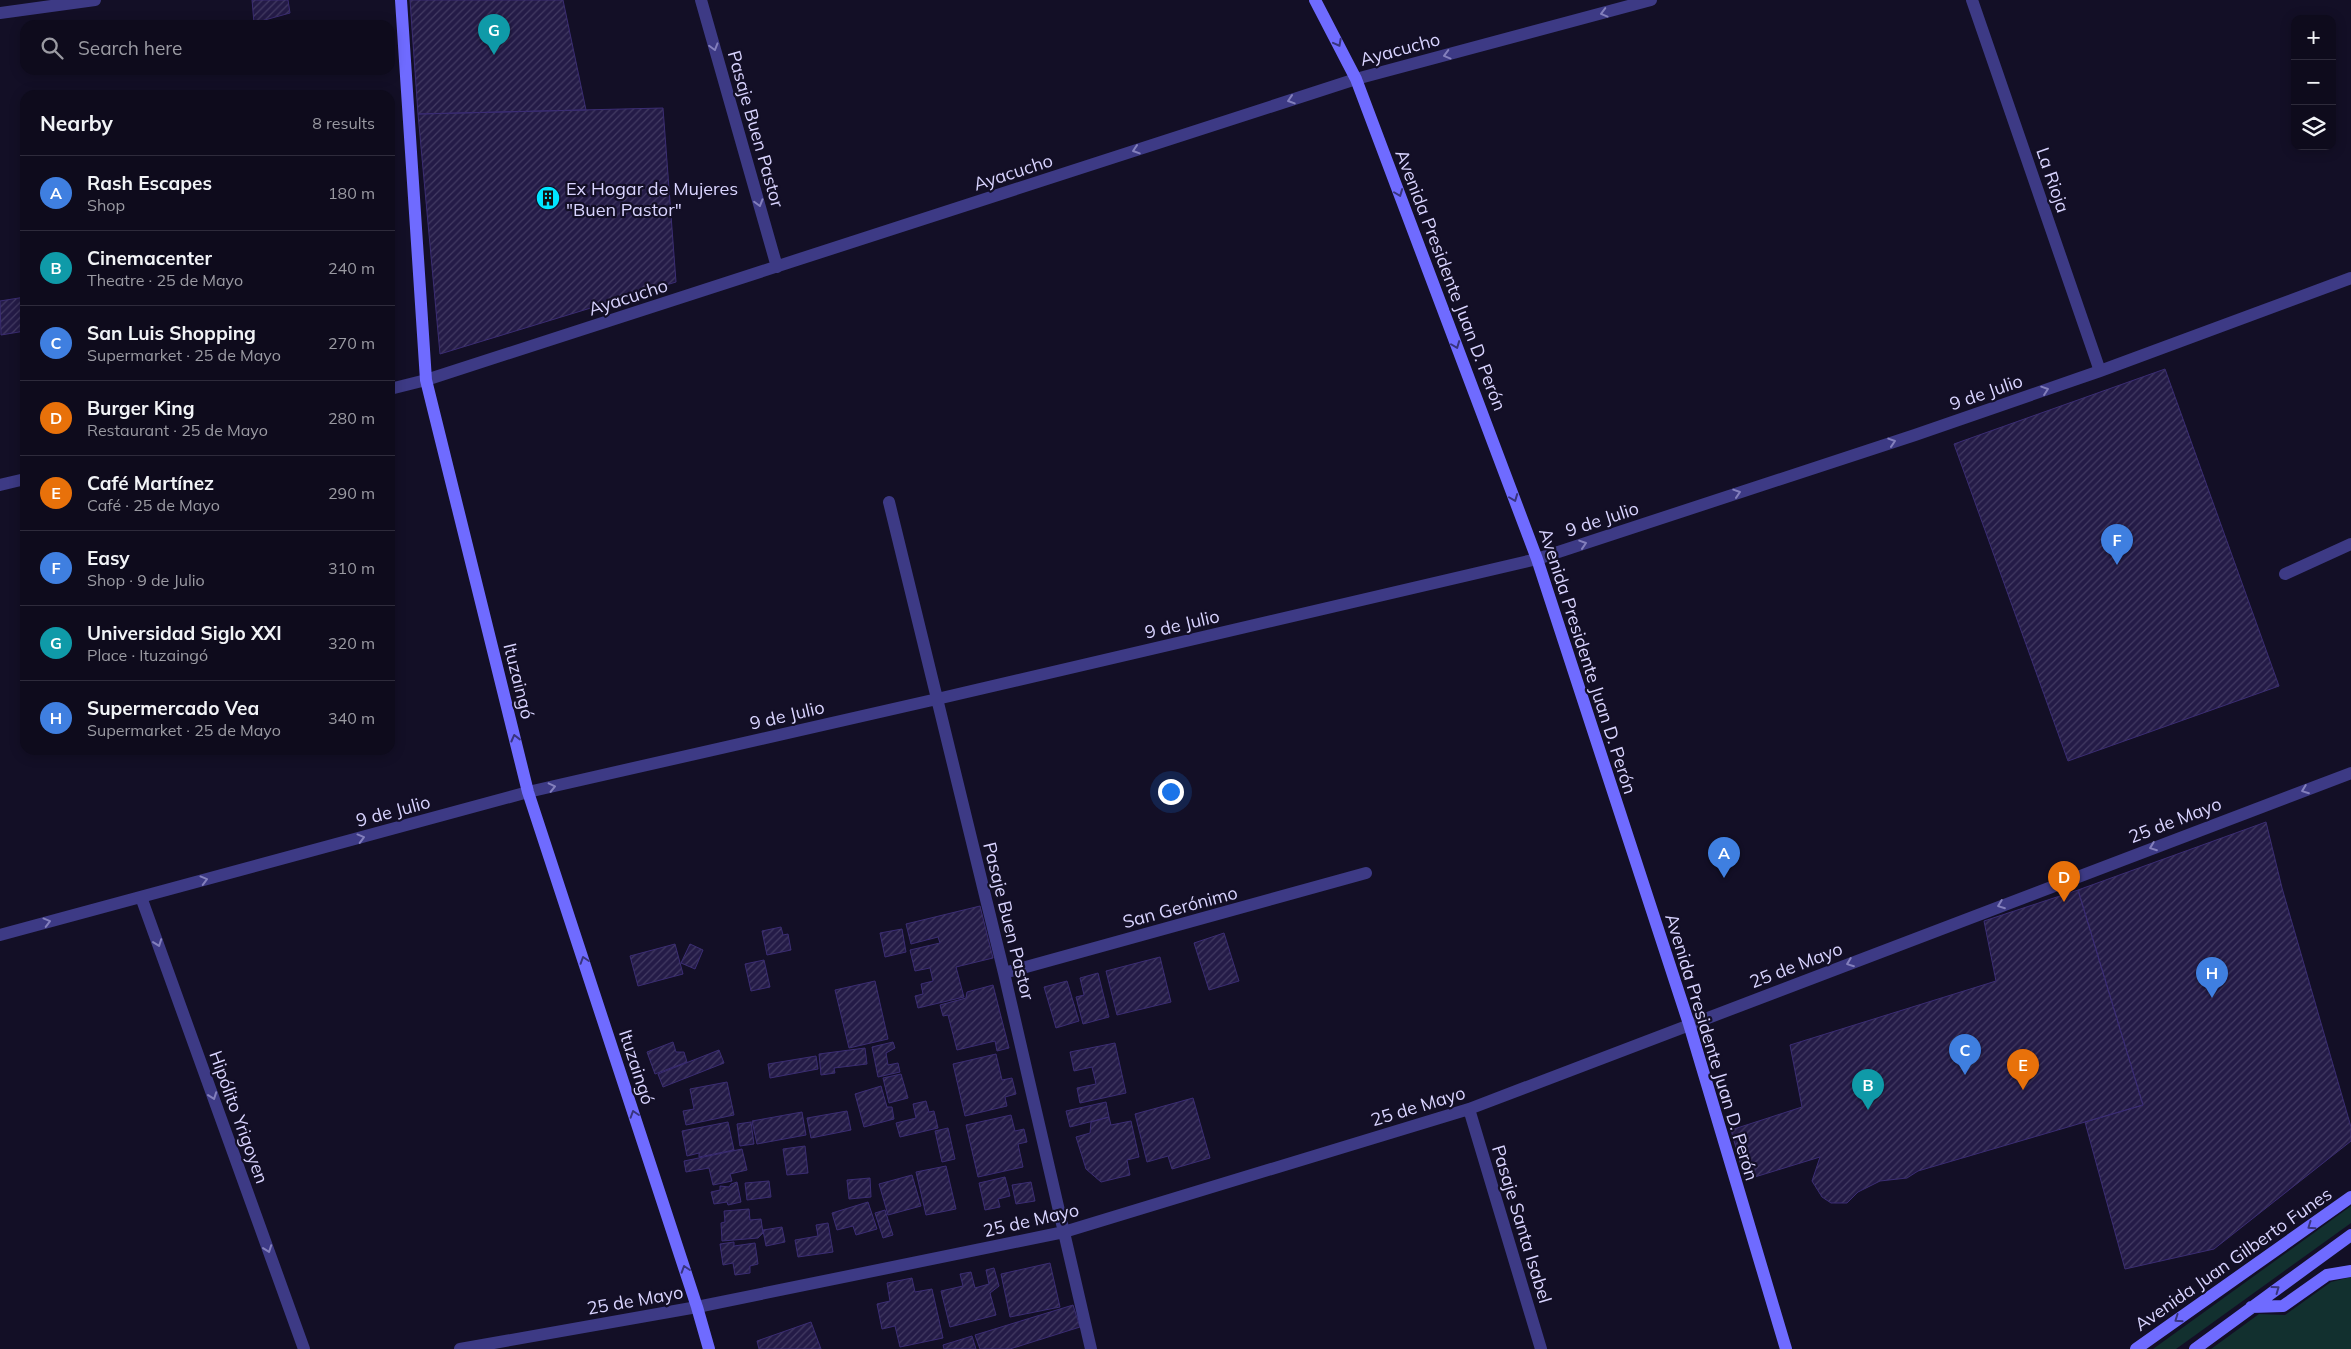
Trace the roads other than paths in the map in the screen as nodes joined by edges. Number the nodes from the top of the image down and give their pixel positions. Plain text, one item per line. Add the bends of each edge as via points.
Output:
1 (94, 0) edge
2 (401, 0) edge
3 (701, 0) edge
4 (1315, 0) edge
5 (1651, 0) edge
6 (1972, 0) edge
7 (0, 13) edge
8 (1356, 79) junction
9 (777, 267) junction
10 (2351, 278) edge
11 (2100, 371) junction
12 (426, 380) junction
13 (395, 388) edge
14 (20, 479) edge
15 (0, 485) edge
16 (889, 502) dead end
17 (2351, 544) edge
18 (1537, 559) junction
19 (2285, 574) dead end
20 (937, 699) junction
21 (2351, 773) edge
22 (528, 792) junction
23 (1366, 873) dead end
24 (141, 897) junction
25 (0, 935) edge
26 (1004, 974) junction
27 (1689, 1024) junction
28 (1469, 1109) junction
29 (2351, 1198) edge
30 (1064, 1232) junction
31 (2351, 1235) edge
32 (2351, 1271) edge
33 (697, 1307) junction
34 (2251, 1307) junction
35 (304, 1349) edge
36 (460, 1349) edge
37 (709, 1349) edge
38 (1091, 1349) edge
39 (1541, 1349) edge
40 (1786, 1349) edge
41 (2136, 1349) edge
42 (2195, 1349) edge

1 - 7 street
2 - 12 street, Ituzaingó
3 -> 9 street, Pasaje Buen Pastor
4 -> 8 street, Avenida Presidente Juan D. Perón
5 -> 8 street, Ayacucho
6 - 11 street, La Rioja
8 -> 9 street, Ayacucho
8 -> 18 street, Avenida Presidente Juan D. Perón
9 - 12 street, Ayacucho
10 - 11 street, 9 de Julio
18 -> 11 street, 9 de Julio
12 - 13 street, Ayacucho
22 -> 12 street, Ituzaingó
14 - 15 street
16 - 20 street, Pasaje Buen Pastor
17 - 19 street
18 - 20 street, 9 de Julio
18 - 27 street, Avenida Presidente Juan D. Perón
22 -> 20 street, 9 de Julio
20 - 26 street, Pasaje Buen Pastor
21 -> 27 street, 25 de Mayo
24 -> 22 street, 9 de Julio
33 -> 22 street, Ituzaingó
23 - 26 street, San Gerónimo
25 -> 24 street, 9 de Julio
24 -> 35 street, Hipólito Yrigoyen
26 - 30 street, Pasaje Buen Pastor
27 - 28 street, 25 de Mayo
27 - 40 street, Avenida Presidente Juan D. Perón
28 - 30 street, 25 de Mayo
28 - 39 street, Pasaje Santa Isabel
29 -> 41 street, Avenida Juan Gilberto Funes
30 - 33 street, 25 de Mayo
30 - 38 street, Pasaje Buen Pastor
34 -> 31 street
32 - 34 street via 2327,1275 2283,1306
33 - 36 street, 25 de Mayo
33 - 37 street, Ituzaingó
34 - 42 street

